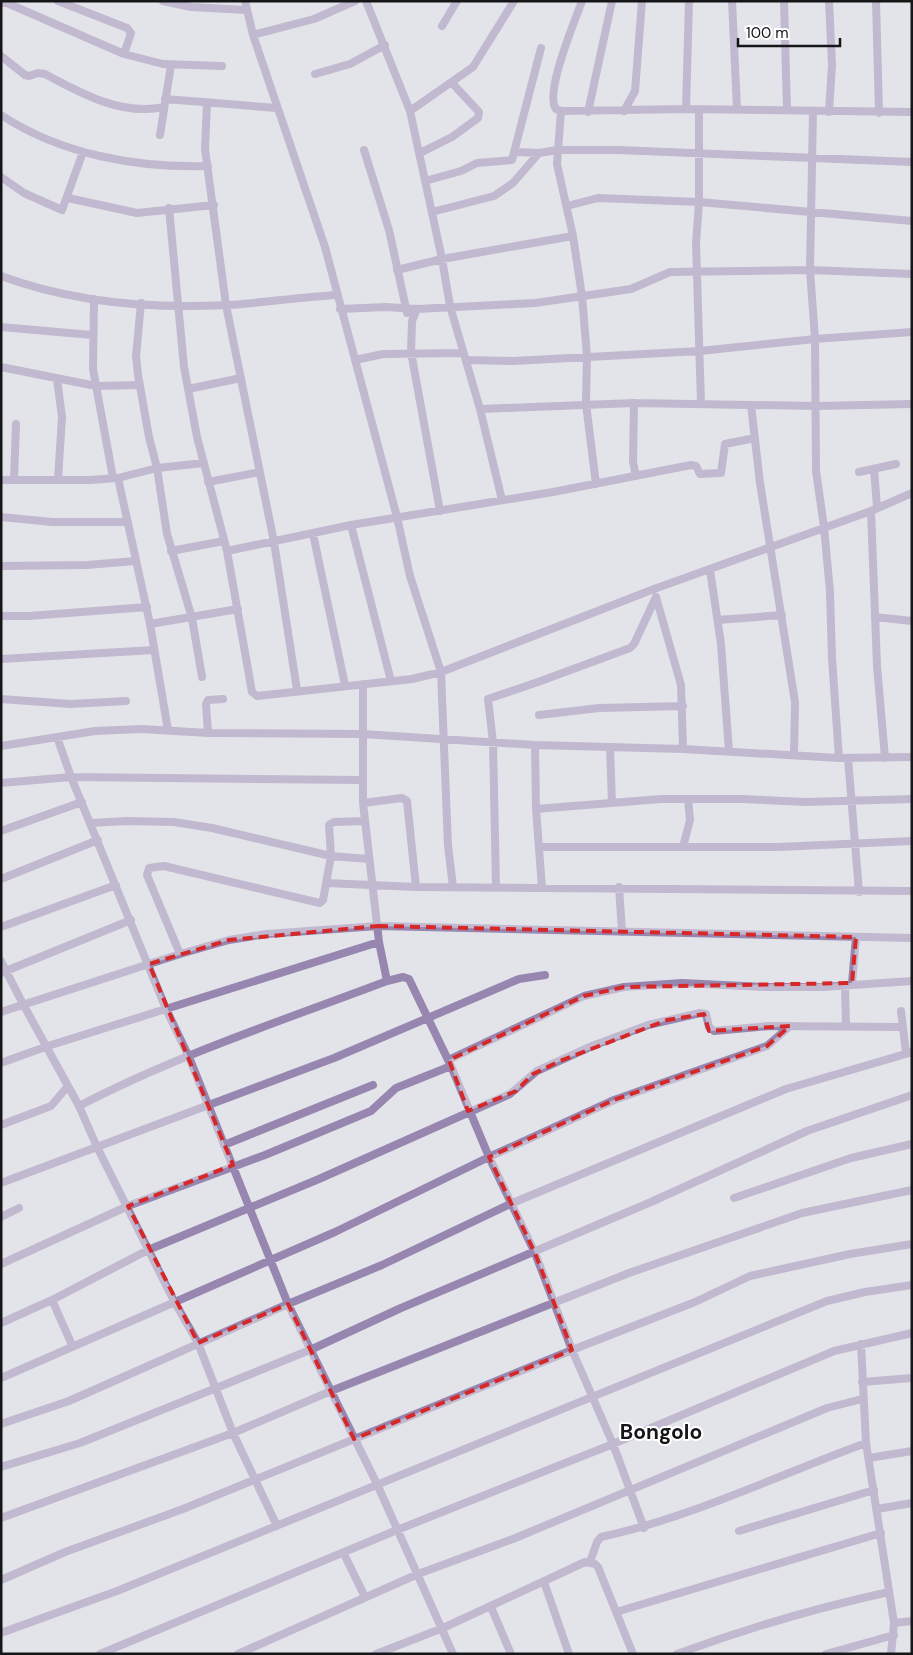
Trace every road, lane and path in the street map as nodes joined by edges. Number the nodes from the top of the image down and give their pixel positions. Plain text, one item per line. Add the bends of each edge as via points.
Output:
1 (58, 1) edge
2 (163, 1) edge
3 (355, 1) edge
4 (366, 1) edge
5 (457, 1) edge
6 (514, 1) edge
7 (582, 1) edge
8 (612, 1) edge
9 (642, 1) edge
10 (689, 1) edge
11 (732, 1) edge
12 (784, 1) edge
13 (829, 1) edge
14 (876, 1) edge
15 (1, 3) edge
16 (245, 5) edge
17 (442, 26) dead end
18 (253, 35) junction
19 (385, 45) junction
20 (541, 48) dead end
21 (124, 54) junction
22 (1, 56) edge
23 (171, 64) junction
24 (222, 66) dead end
25 (315, 74) dead end
26 (452, 83) junction
27 (165, 103) junction
28 (207, 104) junction
29 (277, 108) junction
30 (686, 109) junction
31 (699, 109) junction
32 (737, 109) junction
33 (787, 110) junction
34 (410, 111) junction
35 (561, 111) junction
36 (624, 111) junction
37 (813, 111) junction
38 (588, 112) junction
39 (829, 112) junction
40 (912, 112) edge
41 (879, 113) junction
42 (1, 115) edge
43 (160, 136) dead end
44 (364, 150) dead end
45 (557, 150) junction
46 (82, 152) junction
47 (516, 152) junction
48 (539, 153) junction
49 (699, 153) junction
50 (420, 154) junction
51 (812, 159) junction
52 (912, 162) edge
53 (208, 166) junction
54 (1, 177) edge
55 (425, 181) junction
56 (68, 198) junction
57 (699, 202) junction
58 (214, 205) junction
59 (567, 206) junction
60 (169, 208) junction
61 (432, 212) junction
62 (812, 213) junction
63 (912, 221) edge
64 (573, 236) junction
65 (442, 259) junction
66 (397, 270) junction
67 (810, 270) junction
68 (697, 271) junction
69 (912, 274) edge
70 (1, 276) edge
71 (337, 296) junction
72 (582, 296) junction
73 (94, 299) junction
74 (141, 303) junction
75 (226, 305) junction
76 (178, 306) junction
77 (450, 306) junction
78 (340, 309) junction
79 (417, 309) junction
80 (405, 310) junction
81 (412, 321) junction
82 (1, 327) edge
83 (912, 332) edge
84 (92, 335) junction
85 (815, 339) junction
86 (700, 351) junction
87 (411, 352) junction
88 (464, 356) junction
89 (587, 356) junction
90 (355, 360) junction
91 (1, 367) edge
92 (241, 378) junction
93 (57, 379) junction
94 (140, 385) junction
95 (96, 386) junction
96 (188, 389) junction
97 (634, 403) junction
98 (586, 404) junction
99 (701, 404) junction
100 (912, 404) edge
101 (751, 405) junction
102 (816, 406) junction
103 (480, 409) junction
104 (16, 424) dead end
105 (755, 438) junction
106 (204, 462) junction
107 (896, 464) dead end
108 (157, 468) junction
109 (874, 469) junction
110 (260, 472) junction
111 (859, 472) dead end
112 (636, 476) junction
113 (115, 478) junction
114 (1, 480) edge
115 (14, 480) junction
116 (58, 480) junction
117 (208, 482) junction
118 (596, 484) junction
119 (912, 493) edge
120 (502, 500) junction
121 (874, 509) junction
122 (440, 511) junction
123 (1, 517) edge
124 (397, 517) junction
125 (128, 522) junction
126 (351, 525) junction
127 (824, 527) junction
128 (314, 534) junction
129 (224, 541) junction
130 (274, 542) junction
131 (770, 547) junction
132 (171, 551) junction
133 (227, 551) junction
134 (135, 561) junction
135 (1, 566) edge
136 (710, 570) junction
137 (655, 593) junction
138 (147, 607) junction
139 (238, 609) junction
140 (782, 615) junction
141 (1, 616) edge
142 (875, 617) junction
143 (192, 618) junction
144 (718, 620) junction
145 (912, 621) edge
146 (150, 624) junction
147 (154, 650) junction
148 (1, 660) edge
149 (441, 672) junction
150 (202, 677) dead end
151 (391, 681) junction
152 (363, 684) junction
153 (345, 685) junction
154 (297, 690) junction
155 (1, 699) edge
156 (222, 700) dead end
157 (126, 701) dead end
158 (683, 706) junction
159 (539, 715) dead end
160 (168, 730) junction
161 (208, 733) junction
162 (363, 734) junction
163 (56, 737) junction
164 (444, 740) junction
165 (493, 742) junction
166 (535, 745) junction
167 (1, 746) edge
168 (610, 747) junction
169 (683, 749) junction
170 (729, 751) junction
171 (794, 755) junction
172 (912, 757) edge
173 (839, 758) junction
174 (848, 758) junction
175 (885, 758) junction
176 (71, 777) junction
177 (362, 780) junction
178 (1, 783) edge
179 (688, 799) junction
180 (912, 799) edge
181 (82, 802) junction
182 (852, 802) junction
183 (363, 803) junction
184 (612, 803) junction
185 (536, 809) junction
186 (364, 821) junction
187 (91, 823) junction
188 (1, 831) edge
189 (98, 840) junction
190 (912, 841) edge
191 (855, 842) junction
192 (539, 846) junction
193 (683, 847) junction
194 (330, 856) junction
195 (368, 859) junction
196 (1, 879) edge
197 (326, 883) junction
198 (372, 884) junction
199 (116, 885) junction
200 (496, 886) junction
201 (416, 887) junction
202 (453, 887) junction
203 (619, 887) junction
204 (542, 888) junction
205 (912, 891) edge
206 (859, 892) junction
207 (131, 920) junction
208 (378, 926) junction
209 (1, 927) edge
210 (622, 932) junction
211 (856, 937) junction
212 (912, 938) edge
213 (379, 942) junction
214 (180, 954) junction
215 (1, 961) edge
216 (149, 964) junction
217 (4, 972) edge
218 (545, 975) dead end
219 (387, 981) junction
220 (912, 981) edge
221 (849, 984) junction
222 (22, 1004) junction
223 (166, 1009) junction
224 (1, 1012) edge
225 (901, 1012) dead end
226 (427, 1016) junction
227 (912, 1024) edge
228 (902, 1025) junction
229 (790, 1026) junction
230 (846, 1026) junction
231 (48, 1046) junction
232 (909, 1053) edge
233 (189, 1057) junction
234 (1, 1063) edge
235 (450, 1063) junction
236 (373, 1085) dead end
237 (68, 1086) junction
238 (912, 1095) edge
239 (79, 1106) junction
240 (207, 1106) junction
241 (468, 1111) junction
242 (1, 1125) edge
243 (912, 1144) edge
244 (224, 1145) junction
245 (97, 1147) junction
246 (489, 1157) junction
247 (233, 1165) junction
248 (1, 1183) edge
249 (912, 1190) edge
250 (734, 1198) dead end
251 (510, 1204) junction
252 (128, 1206) junction
253 (251, 1207) junction
254 (19, 1208) dead end
255 (1, 1217) edge
256 (912, 1244) edge
257 (148, 1250) junction
258 (534, 1253) junction
259 (271, 1260) junction
260 (1, 1264) edge
261 (912, 1285) edge
262 (52, 1300) junction
263 (174, 1301) junction
264 (555, 1302) junction
265 (288, 1304) junction
266 (1, 1323) edge
267 (912, 1333) edge
268 (198, 1343) junction
269 (861, 1344) junction
270 (72, 1345) junction
271 (310, 1350) junction
272 (572, 1350) junction
273 (1, 1378) edge
274 (912, 1378) edge
275 (862, 1382) junction
276 (215, 1388) junction
277 (331, 1391) junction
278 (593, 1397) junction
279 (862, 1399) junction
280 (1, 1424) edge
281 (233, 1433) junction
282 (354, 1439) junction
283 (866, 1443) junction
284 (613, 1444) junction
285 (912, 1451) edge
286 (869, 1458) junction
287 (1, 1467) edge
288 (254, 1480) junction
289 (377, 1484) junction
290 (629, 1490) junction
291 (874, 1490) junction
292 (912, 1503) edge
293 (877, 1509) junction
294 (1, 1518) edge
295 (277, 1526) junction
296 (644, 1528) junction
297 (397, 1530) junction
298 (739, 1531) dead end
299 (881, 1533) junction
300 (344, 1554) junction
301 (590, 1562) junction
302 (418, 1574) junction
303 (1, 1580) edge
304 (544, 1582) junction
305 (889, 1592) junction
306 (365, 1597) junction
307 (491, 1607) junction
308 (616, 1612) junction
309 (912, 1621) edge
310 (894, 1623) junction
311 (443, 1628) junction
312 (1, 1632) edge
313 (894, 1635) junction
314 (100, 1654) edge
315 (238, 1654) edge
316 (376, 1654) edge
317 (453, 1654) edge
318 (511, 1654) edge
319 (569, 1654) edge
320 (633, 1654) edge
321 (677, 1654) edge
322 (826, 1654) edge
323 (891, 1654) edge

1 - 21 street via 127,28 131,33
2 - 16 street via 191,7
3 - 18 street via 314,19
4 - 19 street
5 - 17 street
6 - 26 street via 478,62
7 - 35 street via 555,81 554,104 556,110
8 - 38 street
9 - 36 street via 636,87
10 - 30 street
11 - 32 street
12 - 33 street
13 - 39 street via 832,65
14 - 41 street
15 - 21 street
16 - 18 street
18 - 29 street
19 - 25 street via 350,64
19 - 34 street
20 - 47 street
21 - 23 street
22 - 27 street via 25,75 45,74 112,104 146,111
23 - 24 street
23 - 27 street
26 - 34 street
26 - 50 street via 479,112 478,118
27 - 28 street
27 - 43 street
28 - 29 street
28 - 53 street via 205,149
29 - 71 street via 325,247
30 - 31 street
30 - 36 street
31 - 32 street
31 - 49 street
32 - 33 street
33 - 37 street
34 - 50 street
35 - 38 street
35 - 45 street
36 - 38 street
37 - 39 street
37 - 51 street
39 - 41 street
40 - 41 street
42 - 46 street
44 - 66 street via 389,230
45 - 48 street
45 - 49 street
45 - 59 street
46 - 53 street via 146,164
46 - 56 street
47 - 48 street
47 - 55 street via 511,161 477,163
48 - 61 street via 503,192
49 - 51 street
49 - 57 street
50 - 55 street
51 - 52 street
51 - 62 street
53 - 58 street
54 - 56 street via 58,210 64,208
55 - 61 street
56 - 60 street via 137,212
57 - 59 street via 598,198
57 - 62 street
57 - 68 street
58 - 60 street
58 - 75 street
59 - 64 street
60 - 76 street
61 - 65 street
62 - 63 street
62 - 67 street
64 - 65 street
64 - 72 street
65 - 66 street
65 - 77 street
66 - 80 street
67 - 68 street
67 - 69 street
67 - 85 street
68 - 72 street via 666,272 631,288
68 - 86 street
70 - 73 street via 49,292
71 - 75 street
71 - 78 street
72 - 77 street via 536,303
72 - 89 street
73 - 74 street
73 - 84 street
74 - 76 street
74 - 94 street via 136,356
75 - 76 street
75 - 92 street
76 - 96 street
77 - 79 street
77 - 88 street
78 - 80 street via 386,307
78 - 90 street
79 - 80 street
79 - 81 street
80 - 81 street
81 - 87 street
82 - 84 street
83 - 85 street
84 - 95 street
85 - 86 street
85 - 102 street
86 - 89 street
86 - 99 street
87 - 88 street
87 - 90 street
87 - 122 street
88 - 89 street via 514,361
88 - 103 street
89 - 98 street
90 - 124 street
91 - 93 street
92 - 96 street
92 - 110 street
93 - 95 street
93 - 116 street via 62,417
94 - 95 street
94 - 108 street
95 - 113 street
96 - 106 street
97 - 98 street
97 - 99 street
97 - 112 street via 633,462
98 - 103 street
98 - 118 street
99 - 101 street
100 - 102 street
101 - 102 street
101 - 105 street
102 - 127 street via 816,471
103 - 120 street
104 - 115 street
105 - 112 street via 725,444 721,473 700,474 693,465
105 - 131 street
106 - 108 street
106 - 117 street
107 - 109 street
108 - 113 street
108 - 132 street
109 - 111 street
109 - 121 street
110 - 117 street
110 - 130 street
112 - 118 street
113 - 116 street
113 - 125 street
114 - 115 street
115 - 116 street
117 - 129 street
118 - 120 street
119 - 121 street
120 - 122 street
121 - 127 street
121 - 142 street
122 - 124 street
123 - 125 street via 52,522
124 - 126 street
124 - 149 street via 410,576
125 - 134 street
126 - 128 street
126 - 151 street
127 - 131 street
127 - 173 street
128 - 130 street
128 - 153 street
129 - 132 street
129 - 133 street
130 - 133 street
130 - 154 street
131 - 136 street
131 - 140 street
132 - 143 street
133 - 139 street
134 - 135 street
134 - 138 street
136 - 137 street
136 - 144 street
137 - 149 street
137 - 158 street via 678,670
137 - 165 street via 630,648 488,698
138 - 141 street
138 - 146 street
139 - 143 street
139 - 154 street via 253,694 259,697
140 - 144 street
140 - 171 street via 795,702
142 - 145 street
142 - 175 street
143 - 146 street
143 - 150 street
144 - 170 street
146 - 147 street
147 - 148 street
147 - 160 street
149 - 151 street
149 - 164 street
151 - 152 street
152 - 153 street
152 - 162 street
153 - 154 street
155 - 157 street via 62,703
156 - 161 street via 206,702
158 - 159 street via 599,708
158 - 169 street
160 - 161 street
160 - 163 street via 118,729
161 - 162 street
162 - 164 street
162 - 177 street
163 - 167 street
163 - 176 street
164 - 165 street
164 - 202 street
165 - 166 street
165 - 200 street
166 - 168 street
166 - 185 street
168 - 169 street
168 - 184 street
169 - 170 street
170 - 171 street
171 - 173 street
172 - 175 street
173 - 174 street
174 - 175 street
174 - 182 street
176 - 177 street
176 - 178 street
176 - 181 street
177 - 183 street
179 - 182 street
179 - 184 street
179 - 193 street via 690,820
180 - 182 street
181 - 187 street
181 - 188 street
182 - 191 street
183 - 186 street
183 - 201 street via 402,798 407,801
184 - 185 street
185 - 192 street
186 - 194 street via 330,823
186 - 195 street
187 - 189 street
187 - 194 street via 126,821 193,825
189 - 196 street
189 - 199 street
190 - 191 street
191 - 193 street via 778,847
191 - 206 street
192 - 193 street
192 - 204 street
194 - 195 street
194 - 197 street
195 - 198 street
197 - 198 street
197 - 214 street via 320,903 164,866 149,868 147,875
198 - 201 street
198 - 208 street
199 - 207 street
199 - 209 street
200 - 202 street
200 - 204 street
201 - 202 street
203 - 204 street
203 - 206 street
203 - 210 street
205 - 206 street
207 - 216 street
207 - 217 street
208 - 210 street
208 - 213 street
208 - 214 street via 266,934 229,940
210 - 211 street
211 - 212 street
211 - 221 street
213 - 219 street
213 - 223 street
214 - 216 street
215 - 217 street
216 - 222 street
216 - 223 street
217 - 222 street
218 - 226 street via 519,979
219 - 226 street via 403,977 409,979
219 - 233 street
220 - 221 street
221 - 230 street
221 - 235 street via 764,987 682,983 624,987 578,999
222 - 224 street
222 - 231 street
223 - 231 street
223 - 233 street
225 - 228 street
226 - 235 street
226 - 240 street via 334,1058
227 - 228 street
228 - 230 street
228 - 232 street
229 - 230 street
229 - 241 street via 714,1030 710,1029 708,1017 704,1014 668,1020 560,1061 532,1074 510,1094
229 - 246 street via 767,1046 614,1100
231 - 234 street
231 - 237 street
232 - 251 street via 786,1089
233 - 239 street via 122,1084
233 - 240 street
235 - 241 street
235 - 247 street via 396,1088 371,1111
236 - 244 street
237 - 239 street
237 - 242 street via 51,1106
238 - 258 street via 807,1130
239 - 245 street
240 - 244 street
240 - 245 street
241 - 246 street
241 - 253 street
243 - 250 street via 851,1158
244 - 247 street
245 - 248 street
245 - 252 street
246 - 251 street
246 - 259 street
247 - 252 street
247 - 253 street
249 - 264 street via 802,1213
251 - 258 street
251 - 265 street via 382,1265
252 - 257 street
252 - 260 street
253 - 257 street
253 - 259 street
254 - 255 street
256 - 272 street via 750,1276 695,1302
257 - 262 street
257 - 263 street
258 - 264 street
258 - 271 street
259 - 263 street
259 - 265 street
261 - 278 street via 827,1302
262 - 266 street
262 - 270 street
263 - 268 street
263 - 270 street
264 - 272 street
264 - 277 street
265 - 268 street
265 - 271 street
267 - 269 street
268 - 276 street
268 - 280 street via 69,1402
269 - 275 street
269 - 284 street via 834,1351
270 - 273 street
271 - 276 street
271 - 277 street
272 - 278 street
272 - 282 street
274 - 275 street
275 - 279 street
276 - 281 street
276 - 287 street via 80,1443
277 - 281 street
277 - 282 street
278 - 284 street
278 - 289 street
279 - 283 street
279 - 290 street via 827,1408
281 - 288 street
281 - 294 street
282 - 288 street
282 - 289 street
283 - 286 street
283 - 296 street
284 - 290 street
284 - 297 street
285 - 286 street
286 - 291 street
288 - 295 street
288 - 303 street via 65,1552
289 - 295 street
289 - 297 street
290 - 296 street
290 - 302 street via 514,1539
291 - 293 street
291 - 298 street
292 - 293 street
293 - 299 street
295 - 312 street via 117,1592
296 - 301 street via 601,1537
297 - 300 street
297 - 302 street
299 - 305 street
299 - 308 street
300 - 306 street
300 - 314 street
301 - 304 street via 579,1564
301 - 308 street via 598,1567
302 - 306 street
302 - 311 street
304 - 307 street
304 - 319 street
305 - 310 street
305 - 321 street via 815,1608
306 - 315 street
307 - 311 street
307 - 318 street
308 - 320 street
309 - 310 street
310 - 313 street
311 - 316 street
311 - 317 street
313 - 322 street
313 - 323 street

